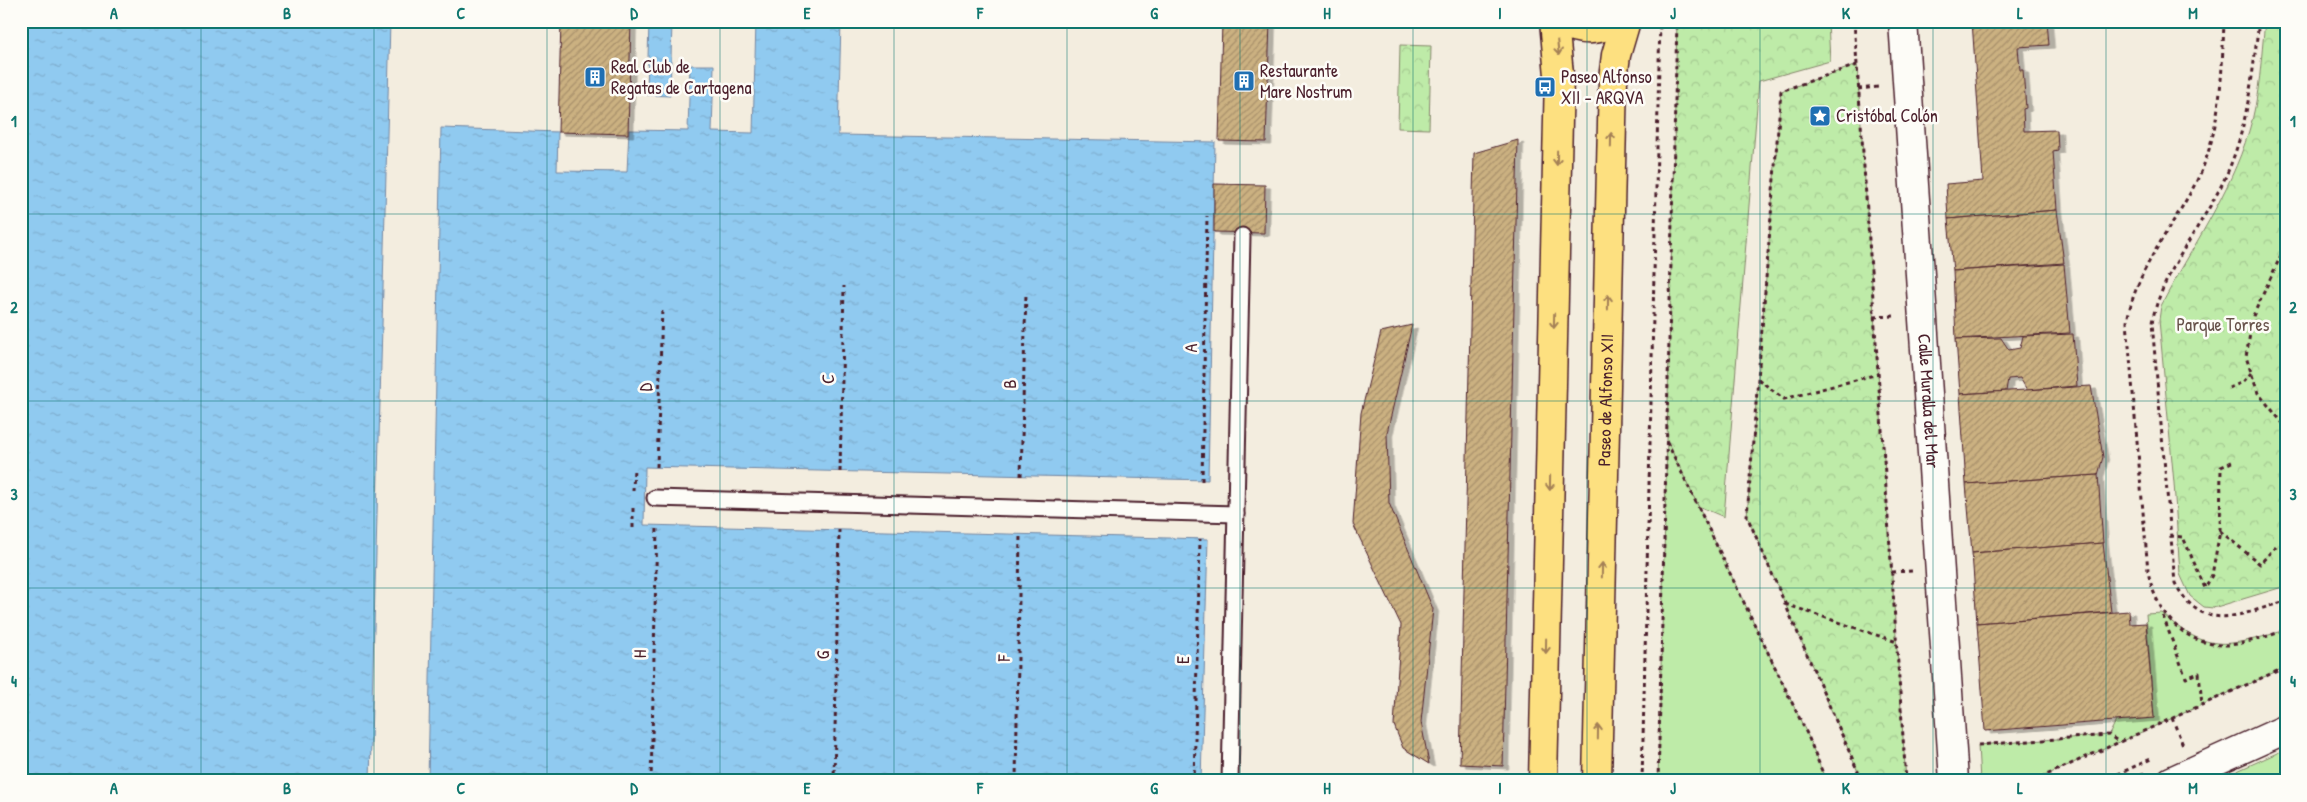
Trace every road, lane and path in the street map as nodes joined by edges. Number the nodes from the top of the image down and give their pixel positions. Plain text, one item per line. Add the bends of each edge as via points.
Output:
1 (1554, 21) edge
2 (1562, 21) edge
3 (1618, 21) edge
4 (1626, 21) edge
5 (1660, 21) edge
6 (1677, 21) edge
7 (1854, 21) edge
8 (1904, 21) edge
9 (2224, 21) edge
10 (2259, 21) edge
11 (1857, 65) junction
12 (1207, 216) dead end
13 (2286, 231) edge
14 (1242, 236) dead end
15 (844, 286) dead end
16 (1026, 293) dead end
17 (662, 307) dead end
18 (2251, 373) junction
19 (1878, 374) junction
20 (1758, 379) junction
21 (2229, 388) dead end
22 (2286, 427) edge
23 (1667, 441) junction
24 (2234, 461) dead end
25 (658, 467) dead end
26 (840, 472) dead end
27 (1021, 476) dead end
28 (1202, 481) dead end
29 (655, 498) dead end
30 (1236, 514) junction
31 (656, 528) dead end
32 (838, 530) dead end
33 (2220, 531) junction
34 (1020, 535) dead end
35 (2170, 536) junction
36 (1200, 539) dead end
37 (2276, 546) dead end
38 (2286, 601) edge
39 (1785, 604) junction
40 (2162, 613) junction
41 (2286, 630) edge
42 (1897, 642) junction
43 (2286, 667) edge
44 (2202, 705) junction
45 (2172, 718) junction
46 (2286, 729) edge
47 (2120, 742) junction
48 (2183, 744) dead end
49 (1978, 745) dead end
50 (651, 781) edge
51 (834, 781) edge
52 (1016, 781) edge
53 (1194, 781) edge
54 (1230, 781) edge
55 (1543, 781) edge
56 (1597, 781) edge
57 (1642, 781) edge
58 (1658, 781) edge
59 (1826, 781) edge
60 (1862, 781) edge
61 (1906, 781) edge
62 (1954, 781) edge
63 (2034, 781) edge
64 (2170, 781) edge

1 -> 55 main road via 1559,75
2 - 3 main road via 1575,28 1594,30
56 -> 4 main road, Paseo de Alfonso XII via 1613,80
5 - 57 path
6 - 23 path
7 - 11 path
8 - 62 street, Calle Muralla del Mar
9 - 40 path via 2221,91 2208,150 2190,191 2138,284 2130,301 2127,322 2148,571 2151,591
10 - 35 path via 2249,104 2235,157 2155,308 2153,332
11 - 19 path
11 - 20 path via 1781,90
12 - 28 path, A
13 - 18 path via 2282,253 2254,316 2246,357
14 - 30 lane
15 - 26 path, C
16 - 27 path, B
17 - 25 path, D
18 - 21 path via 2243,382
18 - 22 path via 2258,393
19 - 20 path via 1784,399
19 - 42 path
20 - 39 path via 1747,516
23 - 58 path
23 - 59 path via 1808,736
24 - 33 path via 2221,467
29 - 30 lane
30 - 54 lane
31 - 50 path, H
32 - 51 path, G
33 - 35 path via 2212,575 2205,588 2183,537
33 - 37 path via 2260,564
34 - 52 path, F
35 - 38 path via 2175,583 2194,609 2212,618 2227,618
36 - 53 path, E
39 - 42 path
39 - 60 path
40 - 41 path via 2180,630 2200,640 2228,645
40 - 44 path via 2186,678 2200,673
42 - 61 path
43 - 44 path
44 - 45 path
45 - 47 path
45 - 48 path
46 - 64 street
47 - 49 path via 2109,734
47 - 63 path

